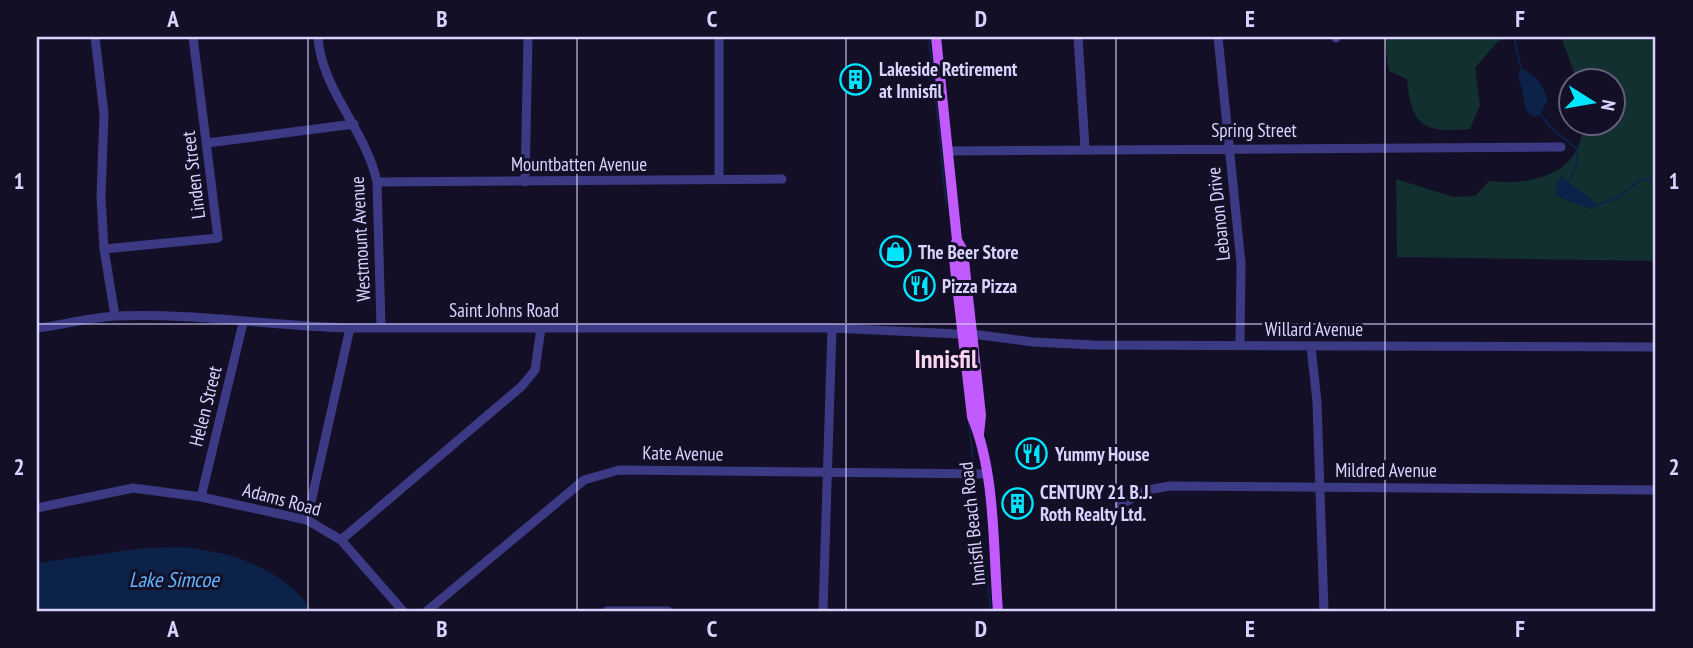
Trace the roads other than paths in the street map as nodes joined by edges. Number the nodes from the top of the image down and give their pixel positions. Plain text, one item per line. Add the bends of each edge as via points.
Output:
1 (94, 37) edge
2 (193, 37) edge
3 (317, 37) edge
4 (528, 37) edge
5 (719, 37) edge
6 (936, 37) edge
7 (1078, 37) edge
8 (1218, 37) edge
9 (354, 124) junction
10 (207, 143) junction
11 (1229, 147) junction
12 (1085, 148) junction
13 (1561, 148) dead end
14 (947, 151) junction
15 (782, 179) dead end
16 (719, 180) junction
17 (377, 181) junction
18 (525, 182) junction
19 (104, 249) junction
20 (115, 316) junction
21 (243, 323) junction
22 (381, 327) junction
23 (37, 328) edge
24 (350, 328) junction
25 (541, 328) junction
26 (832, 328) junction
27 (967, 334) junction
28 (1240, 346) junction
29 (1311, 347) junction
30 (1656, 347) edge
31 (826, 473) junction
32 (987, 474) junction
33 (1319, 487) junction
34 (1656, 490) edge
35 (201, 497) junction
36 (1120, 505) dead end
37 (37, 508) edge
38 (307, 520) junction
39 (341, 540) junction
40 (403, 611) edge
41 (427, 611) edge
42 (607, 611) edge
43 (668, 611) edge
44 (823, 611) edge
45 (998, 611) edge
46 (1324, 611) edge

1 - 19 street via 104,114
2 - 10 street, Linden Street
3 - 9 street, Westmount Avenue via 319,60
4 - 18 street
5 - 16 street
6 - 14 main road, Innisfil Beach Road
7 - 12 street
8 - 11 street, Lebanon Drive
9 - 10 street
9 - 17 street, Westmount Avenue via 373,160
10 - 19 street, Linden Street via 218,238
11 - 12 street, Spring Street
11 - 13 street, Spring Street
11 - 28 street, Lebanon Drive via 1241,263
12 - 14 street, Spring Street
14 - 27 main road, Innisfil Beach Road via 957,240 953,250
15 - 16 street, Mountbatten Avenue
16 - 18 street, Mountbatten Avenue
17 - 18 street, Mountbatten Avenue
17 - 22 street, Westmount Avenue
19 - 20 street
20 - 21 street, Saint Johns Road
20 - 23 street, Saint Johns Road
21 - 24 street, Saint Johns Road
21 - 35 street, Helen Street
22 - 24 street, Saint Johns Road
22 - 25 street, Saint Johns Road
24 - 38 street
25 - 26 street, Saint Johns Road
25 - 39 street via 535,370 522,386
26 - 27 street, Saint Johns Road
26 - 31 street
27 - 28 street, Willard Avenue via 1093,345
27 - 32 main road, Innisfil Beach Road via 972,417
28 - 29 street, Willard Avenue
29 - 30 street, Willard Avenue
29 - 33 street
31 - 32 street, Kate Avenue
31 - 41 street, Kate Avenue via 601,473 584,480
31 - 44 street
32 - 45 main road, Innisfil Beach Road
33 - 34 street, Mildred Avenue
33 - 36 street, Mildred Avenue via 1170,486 1147,490
33 - 46 street
35 - 37 street, Adams Road via 133,488
35 - 38 street, Adams Road
38 - 39 street, Adams Road
39 - 40 street, Adams Road
42 - 43 street

